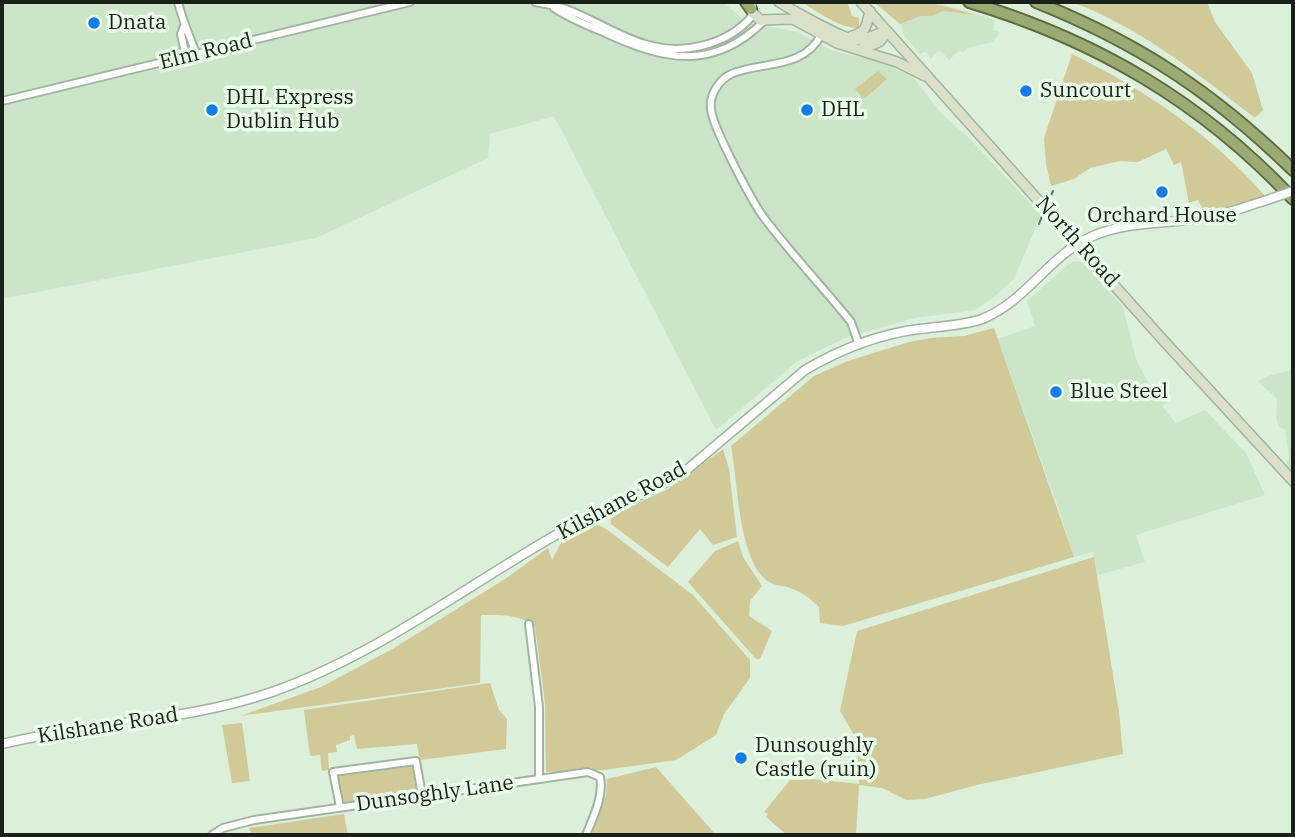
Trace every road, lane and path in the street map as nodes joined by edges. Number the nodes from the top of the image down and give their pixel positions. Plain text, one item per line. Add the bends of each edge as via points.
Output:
1 (178, 2) edge
2 (410, 2) edge
3 (535, 2) edge
4 (778, 2) edge
5 (861, 2) edge
6 (969, 2) edge
7 (1036, 2) edge
8 (552, 7) junction
9 (750, 7) edge
10 (870, 11) junction
11 (768, 19) junction
12 (184, 26) junction
13 (888, 32) junction
14 (821, 35) junction
15 (843, 36) junction
16 (858, 49) junction
17 (196, 54) junction
18 (186, 57) junction
19 (930, 78) junction
20 (2, 101) edge
21 (1293, 170) edge
22 (1293, 191) edge
23 (1293, 199) edge
24 (1079, 244) junction
25 (859, 345) junction
26 (1293, 481) edge
27 (529, 624) dead end
28 (2, 744) edge
29 (539, 778) junction
30 (422, 795) junction
31 (340, 807) junction
32 (212, 835) edge
33 (586, 835) edge

1 - 12 street
2 - 17 street, Elm Road
3 - 8 street
4 - 11 main road
4 - 15 main road
5 - 10 main road, North Road
6 - 23 highway via 1049,29 1148,79 1236,143
7 - 21 highway via 1155,59 1225,107
8 - 9 street via 645,44 668,48 689,48 730,36 744,26
8 - 11 street via 626,44 666,55 709,54 733,46
9 - 11 main road
10 - 13 main road, North Road
10 - 15 main road via 863,31
11 - 14 main road via 793,19
12 - 17 street
12 - 18 street via 181,34
13 - 15 main road via 857,40
13 - 16 main road via 879,42
13 - 19 main road, North Road
14 - 16 main road
14 - 25 street via 791,60 722,80 711,109 756,206 851,322
16 - 19 main road
17 - 18 street, Elm Road
18 - 20 street, Elm Road
19 - 24 main road, North Road
22 - 24 street, Kilshane Road, bridge via 1204,218 1114,229
24 - 25 street, Kilshane Road via 986,317 959,326 900,332
24 - 26 main road, North Road
25 - 28 street, Kilshane Road via 805,370 664,483 562,532 331,667 223,706
27 - 29 street via 538,707
29 - 30 street, Dunsoghly Lane
29 - 33 street, Dunsoghly Lane via 588,772 600,778 600,795
30 - 31 street, Dunsoghly Lane
30 - 31 street via 416,761 333,772
31 - 32 street, Dunsoghly Lane via 254,820

